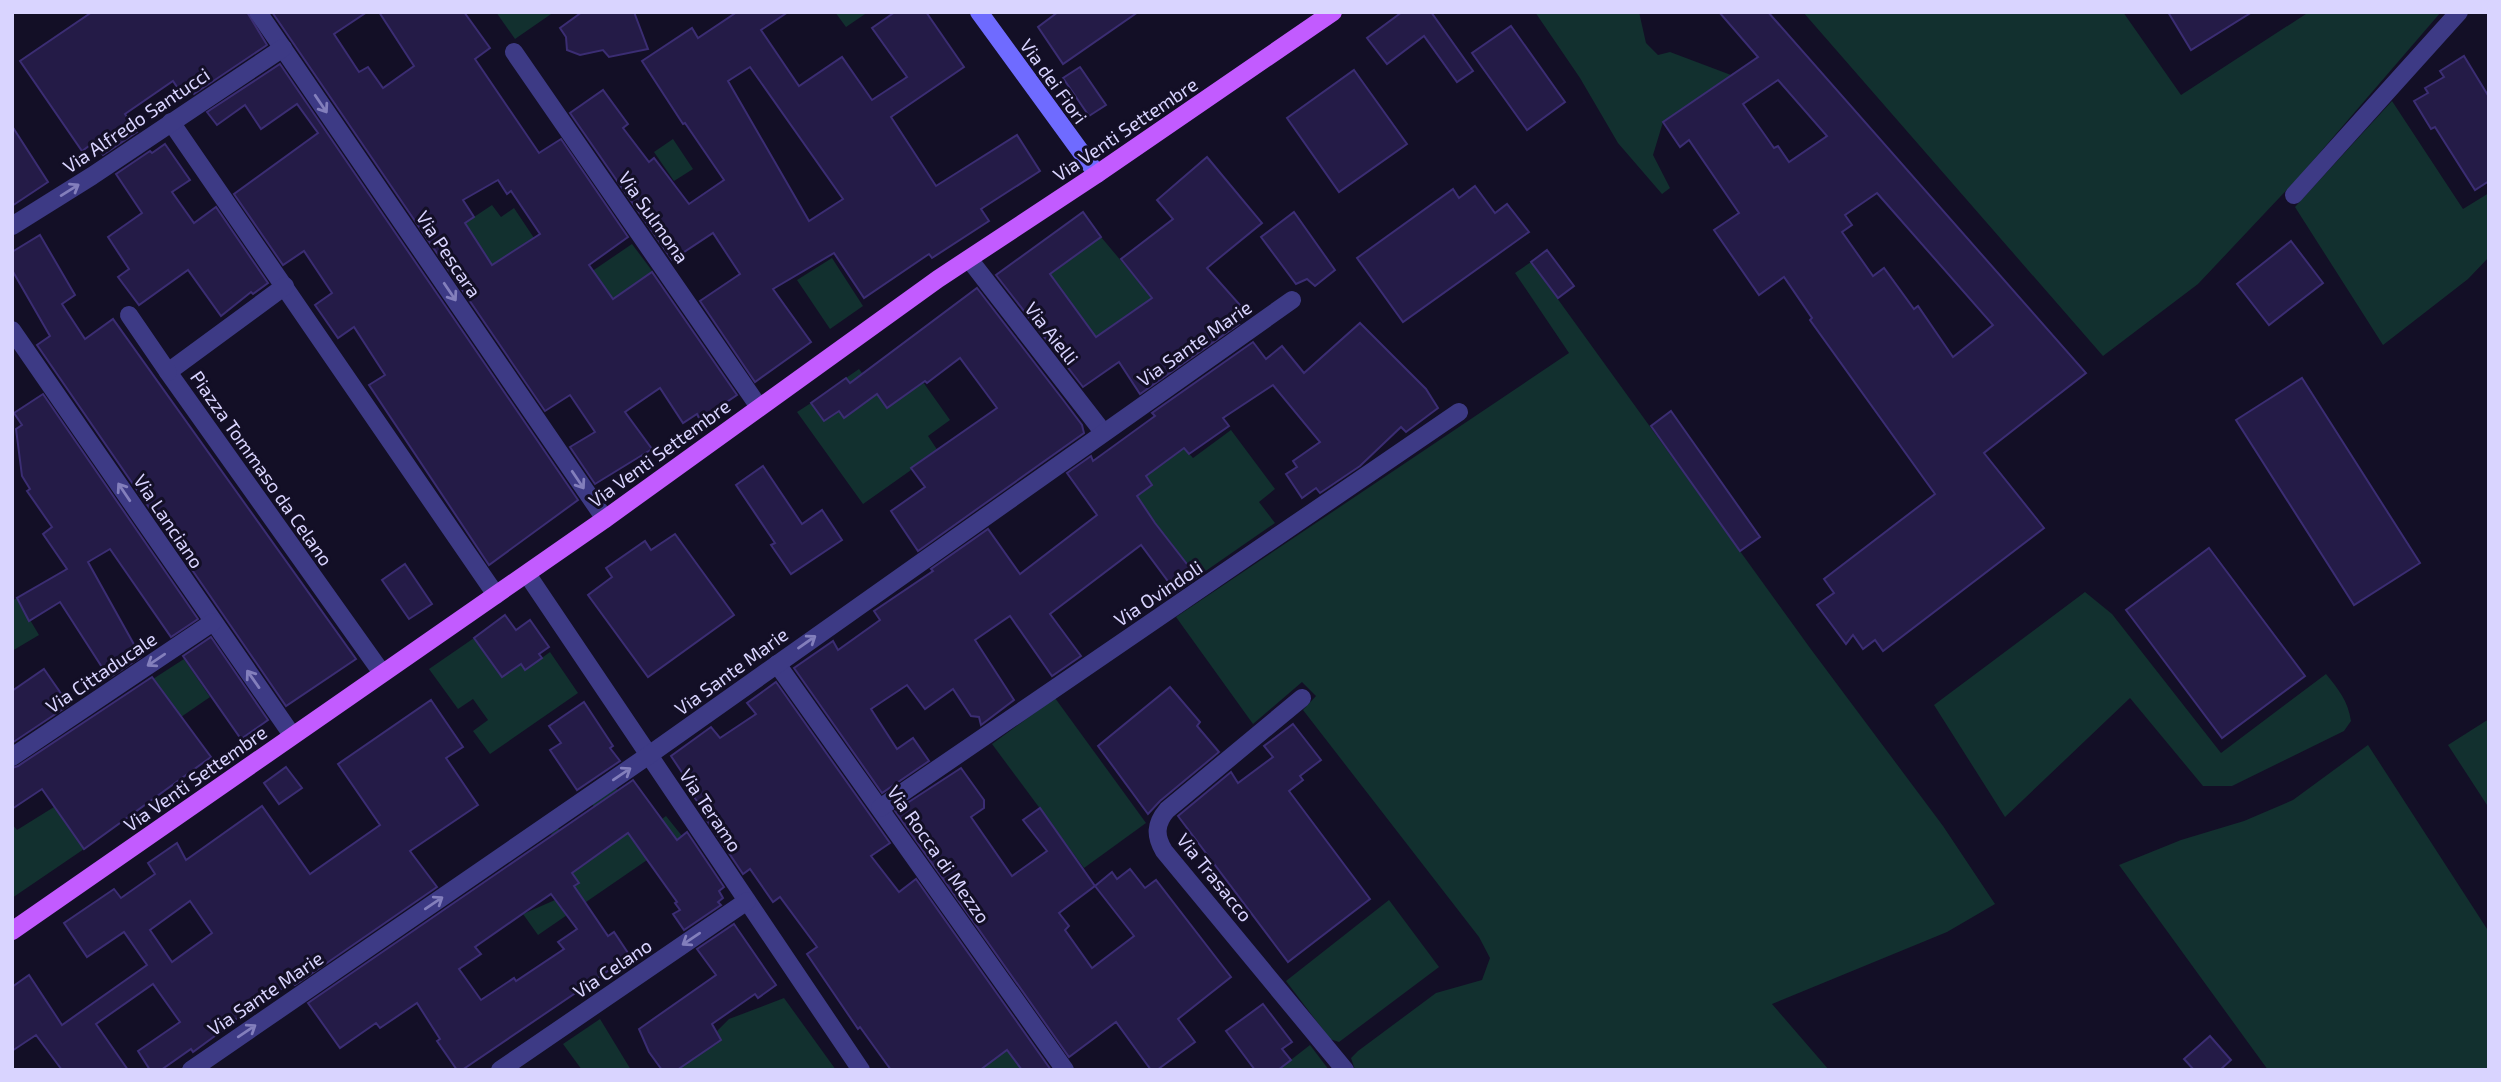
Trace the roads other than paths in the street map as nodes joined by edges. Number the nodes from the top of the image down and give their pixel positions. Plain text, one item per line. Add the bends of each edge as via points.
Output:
1 (258, 12) edge
2 (979, 12) edge
3 (1333, 12) edge
4 (2459, 12) edge
5 (283, 48) junction
6 (514, 52) dead end
7 (171, 122) junction
8 (1097, 174) junction
9 (2294, 195) dead end
10 (12, 226) edge
11 (969, 259) junction
12 (285, 286) junction
13 (1292, 300) dead end
14 (129, 315) dead end
15 (12, 330) edge
16 (168, 372) junction
17 (759, 407) junction
18 (1459, 412) dead end
19 (1103, 432) junction
20 (605, 519) junction
21 (527, 574) junction
22 (496, 594) junction
23 (213, 622) junction
24 (777, 664) junction
25 (382, 673) junction
26 (1302, 698) dead end
27 (292, 735) junction
28 (649, 755) junction
29 (12, 757) edge
30 (880, 807) junction
31 (747, 901) junction
32 (12, 931) edge
33 (191, 1070) edge
34 (500, 1070) edge
35 (861, 1070) edge
36 (1065, 1070) edge
37 (1345, 1070) edge

1 - 5 street, Via Pescara
2 - 8 main road, Via dei Fiori
3 - 8 main road, Via Venti Settembre
4 - 9 street
5 - 7 street, Via Alfredo Santucci
5 -> 20 street, Via Pescara
6 - 17 street, Via Sulmona
10 -> 7 street, Via Alfredo Santucci
7 - 12 street
8 - 11 main road, Via Venti Settembre
11 - 17 main road, Via Venti Settembre
11 - 19 street, Via Aielli
12 - 16 street, Piazza Tommaso da Celano
12 - 22 street
13 - 19 street, Via Sante Marie
14 - 16 street
23 -> 15 street, Via Lanciano
16 - 25 street, Piazza Tommaso da Celano
17 - 20 main road, Via Venti Settembre
18 - 30 street, Via Ovindoli
24 -> 19 street, Via Sante Marie
20 - 21 main road, Via Venti Settembre
21 - 22 main road, Via Venti Settembre
21 - 28 street, Via Teramo
22 - 25 main road, Via Venti Settembre
27 -> 23 street, Via Lanciano
23 -> 29 street, Via Cittaducale
24 - 28 street, Via Sante Marie
24 - 30 street, Via Rocca di Mezzo
25 - 27 main road, Via Venti Settembre
26 - 37 street, Via Trasacco via 1167,810 1157,836 1164,851
27 - 32 main road, Via Venti Settembre
28 - 31 street, Via Teramo
33 -> 28 street, Via Sante Marie
30 - 36 street, Via Rocca di Mezzo
31 -> 34 street, Via Celano
31 - 35 street, Via Teramo

